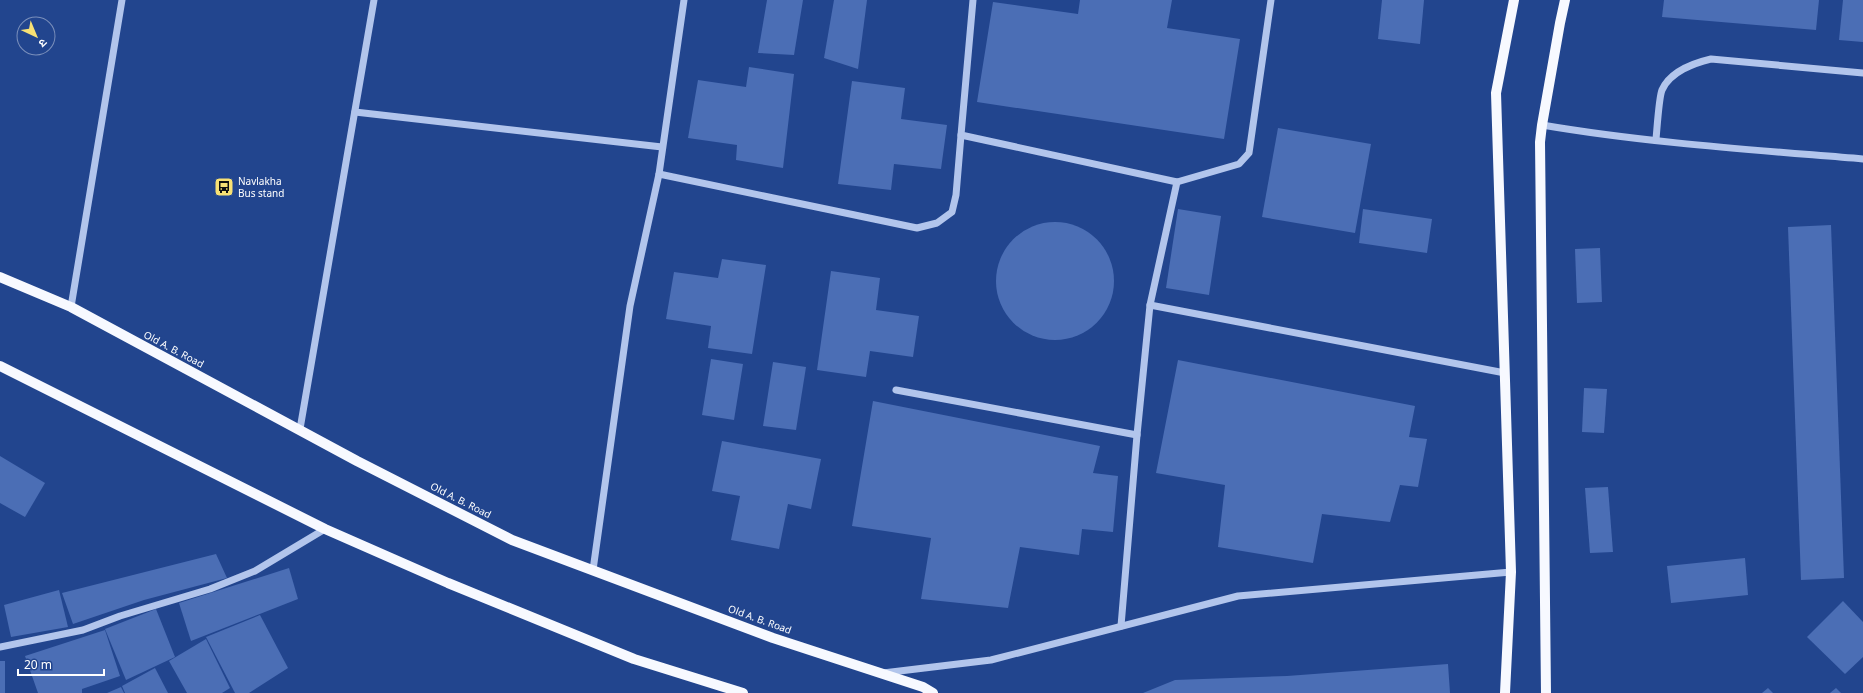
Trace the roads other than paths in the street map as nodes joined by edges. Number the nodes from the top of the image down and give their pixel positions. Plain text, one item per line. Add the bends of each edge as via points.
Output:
1 (122, 0) edge
2 (374, 0) edge
3 (684, 0) edge
4 (973, 0) edge
5 (1271, 0) edge
6 (1514, 0) edge
7 (1565, 0) edge
8 (1863, 73) edge
9 (355, 112) junction
10 (1542, 125) junction
11 (961, 135) junction
12 (1656, 139) junction
13 (662, 146) junction
14 (1863, 159) edge
15 (659, 174) junction
16 (1177, 182) junction
17 (0, 277) edge
18 (1150, 305) junction
19 (71, 307) junction
20 (0, 366) edge
21 (1505, 373) junction
22 (896, 390) dead end
23 (300, 429) junction
24 (1137, 435) junction
25 (325, 529) junction
26 (593, 570) junction
27 (1511, 572) junction
28 (1121, 626) junction
29 (0, 647) edge
30 (880, 673) junction
31 (743, 693) edge
32 (933, 693) edge
33 (1505, 693) edge
34 (1546, 693) edge

1 - 19 street
2 - 9 street
3 - 13 street
4 - 11 street
5 - 16 street via 1249,153 1239,164
6 - 21 main road via 1496,93
7 - 10 main road
8 - 12 street via 1711,59 1697,62 1671,78 1662,90
9 - 13 street
9 - 23 street
10 - 12 street via 1597,134
10 - 34 main road via 1540,142
11 - 15 street via 952,212 937,223 917,228
11 - 16 street
12 - 14 street
13 - 15 street
15 - 26 street via 630,306
16 - 18 street
17 - 19 main road, Old A. B. Road
18 - 21 street
18 - 24 street
19 - 23 main road, Old A. B. Road
20 - 25 main road
21 - 27 main road
22 - 24 street
23 - 26 main road, Old A. B. Road via 512,540
24 - 28 street
25 - 29 street via 255,571 210,589 83,630
25 - 31 main road via 448,583 634,659
26 - 30 main road, Old A. B. Road via 773,638
27 - 28 street via 1238,596
27 - 33 main road
28 - 30 street via 991,660
30 - 32 main road, Old A. B. Road via 923,687

